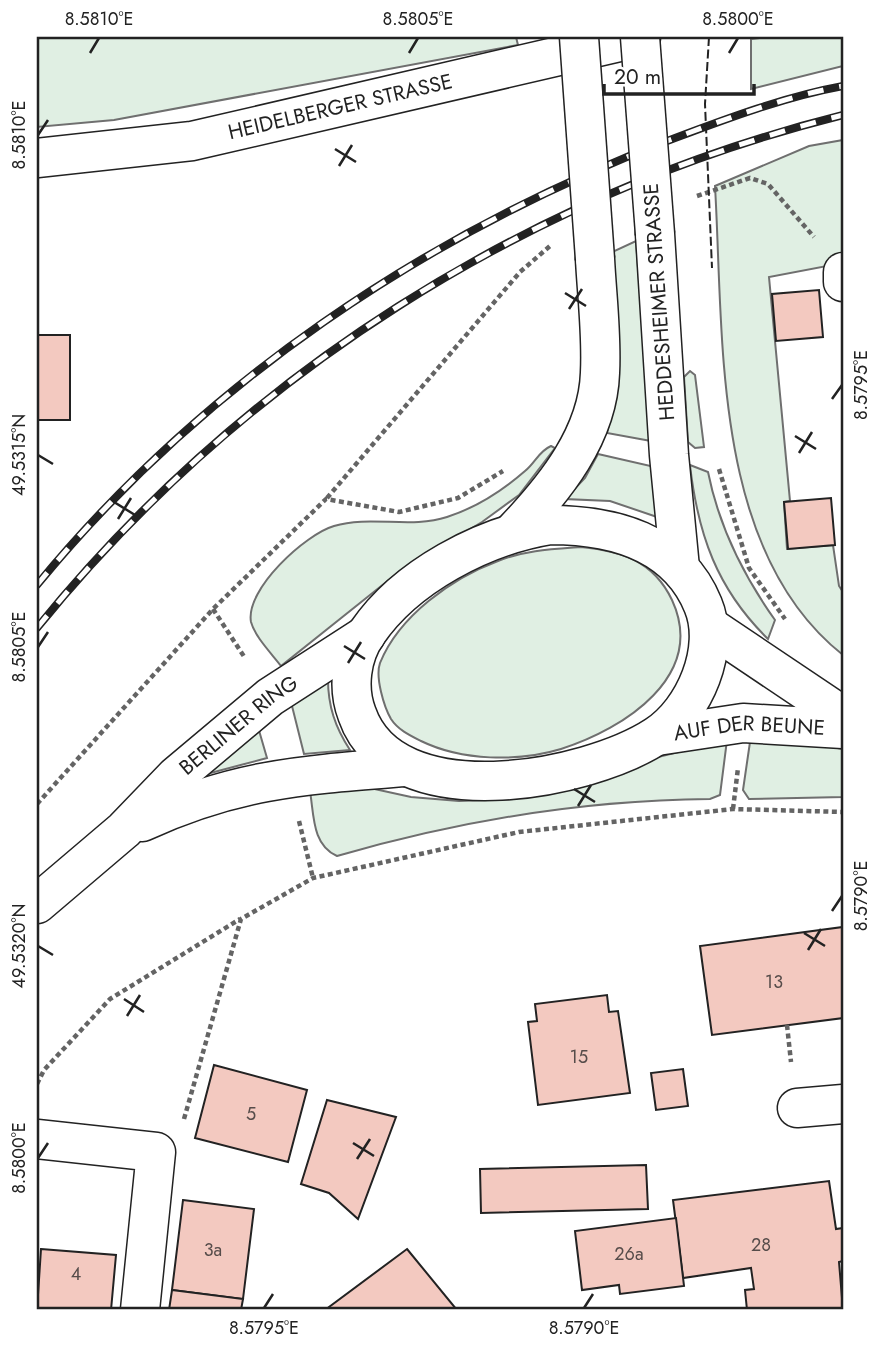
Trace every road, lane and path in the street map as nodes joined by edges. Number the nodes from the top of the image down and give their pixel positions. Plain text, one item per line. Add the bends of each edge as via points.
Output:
1 (579, 37) edge
2 (644, 42) edge
3 (37, 158) edge
4 (520, 271) dead end
5 (842, 272) edge
6 (843, 282) edge
7 (717, 463) dead end
8 (508, 466) dead end
9 (326, 499) junction
10 (514, 531) junction
11 (680, 568) junction
12 (709, 626) junction
13 (793, 630) dead end
14 (366, 635) junction
15 (843, 716) edge
16 (843, 729) edge
17 (657, 736) junction
18 (739, 758) dead end
19 (404, 767) junction
20 (37, 804) edge
21 (733, 809) junction
22 (843, 812) edge
23 (124, 831) junction
24 (37, 904) edge
25 (240, 919) junction
26 (37, 1084) edge
27 (843, 1104) edge
28 (797, 1108) dead end
29 (37, 1139) edge
30 (156, 1152) junction
31 (140, 1310) edge

1 - 10 main road, bridge via 600,374 594,409 563,475
2 - 3 main road, HEIDELBERGER STRASSE via 192,141
2 - 11 main road, HEDDESHEIMER STRASSE, bridge
4 - 9 path
5 - 6 main road
7 - 13 path via 749,568
8 - 9 path via 458,498 399,512
9 - 20 path via 214,609
10 - 11 main road via 550,524 606,528 654,548
10 - 14 main road via 435,570 401,595
11 - 12 main road via 698,590
12 - 15 main road, AUF DER BEUNE
12 - 17 main road via 708,656 696,686
14 - 19 main road via 354,666 352,702 371,738
14 - 23 main road, BERLINER RING via 271,697 176,776
16 - 17 main road, AUF DER BEUNE via 743,723
17 - 19 main road via 597,762 515,780 467,782
18 - 21 path
19 - 23 main road, BERLINER RING via 287,776 236,786
21 - 22 path
21 - 25 path via 494,837 313,878
23 - 24 main road, BERLINER RING
25 - 26 path via 110,999 44,1070
25 - 30 path via 183,1121
27 - 28 main road
29 - 30 main road
30 - 31 main road

